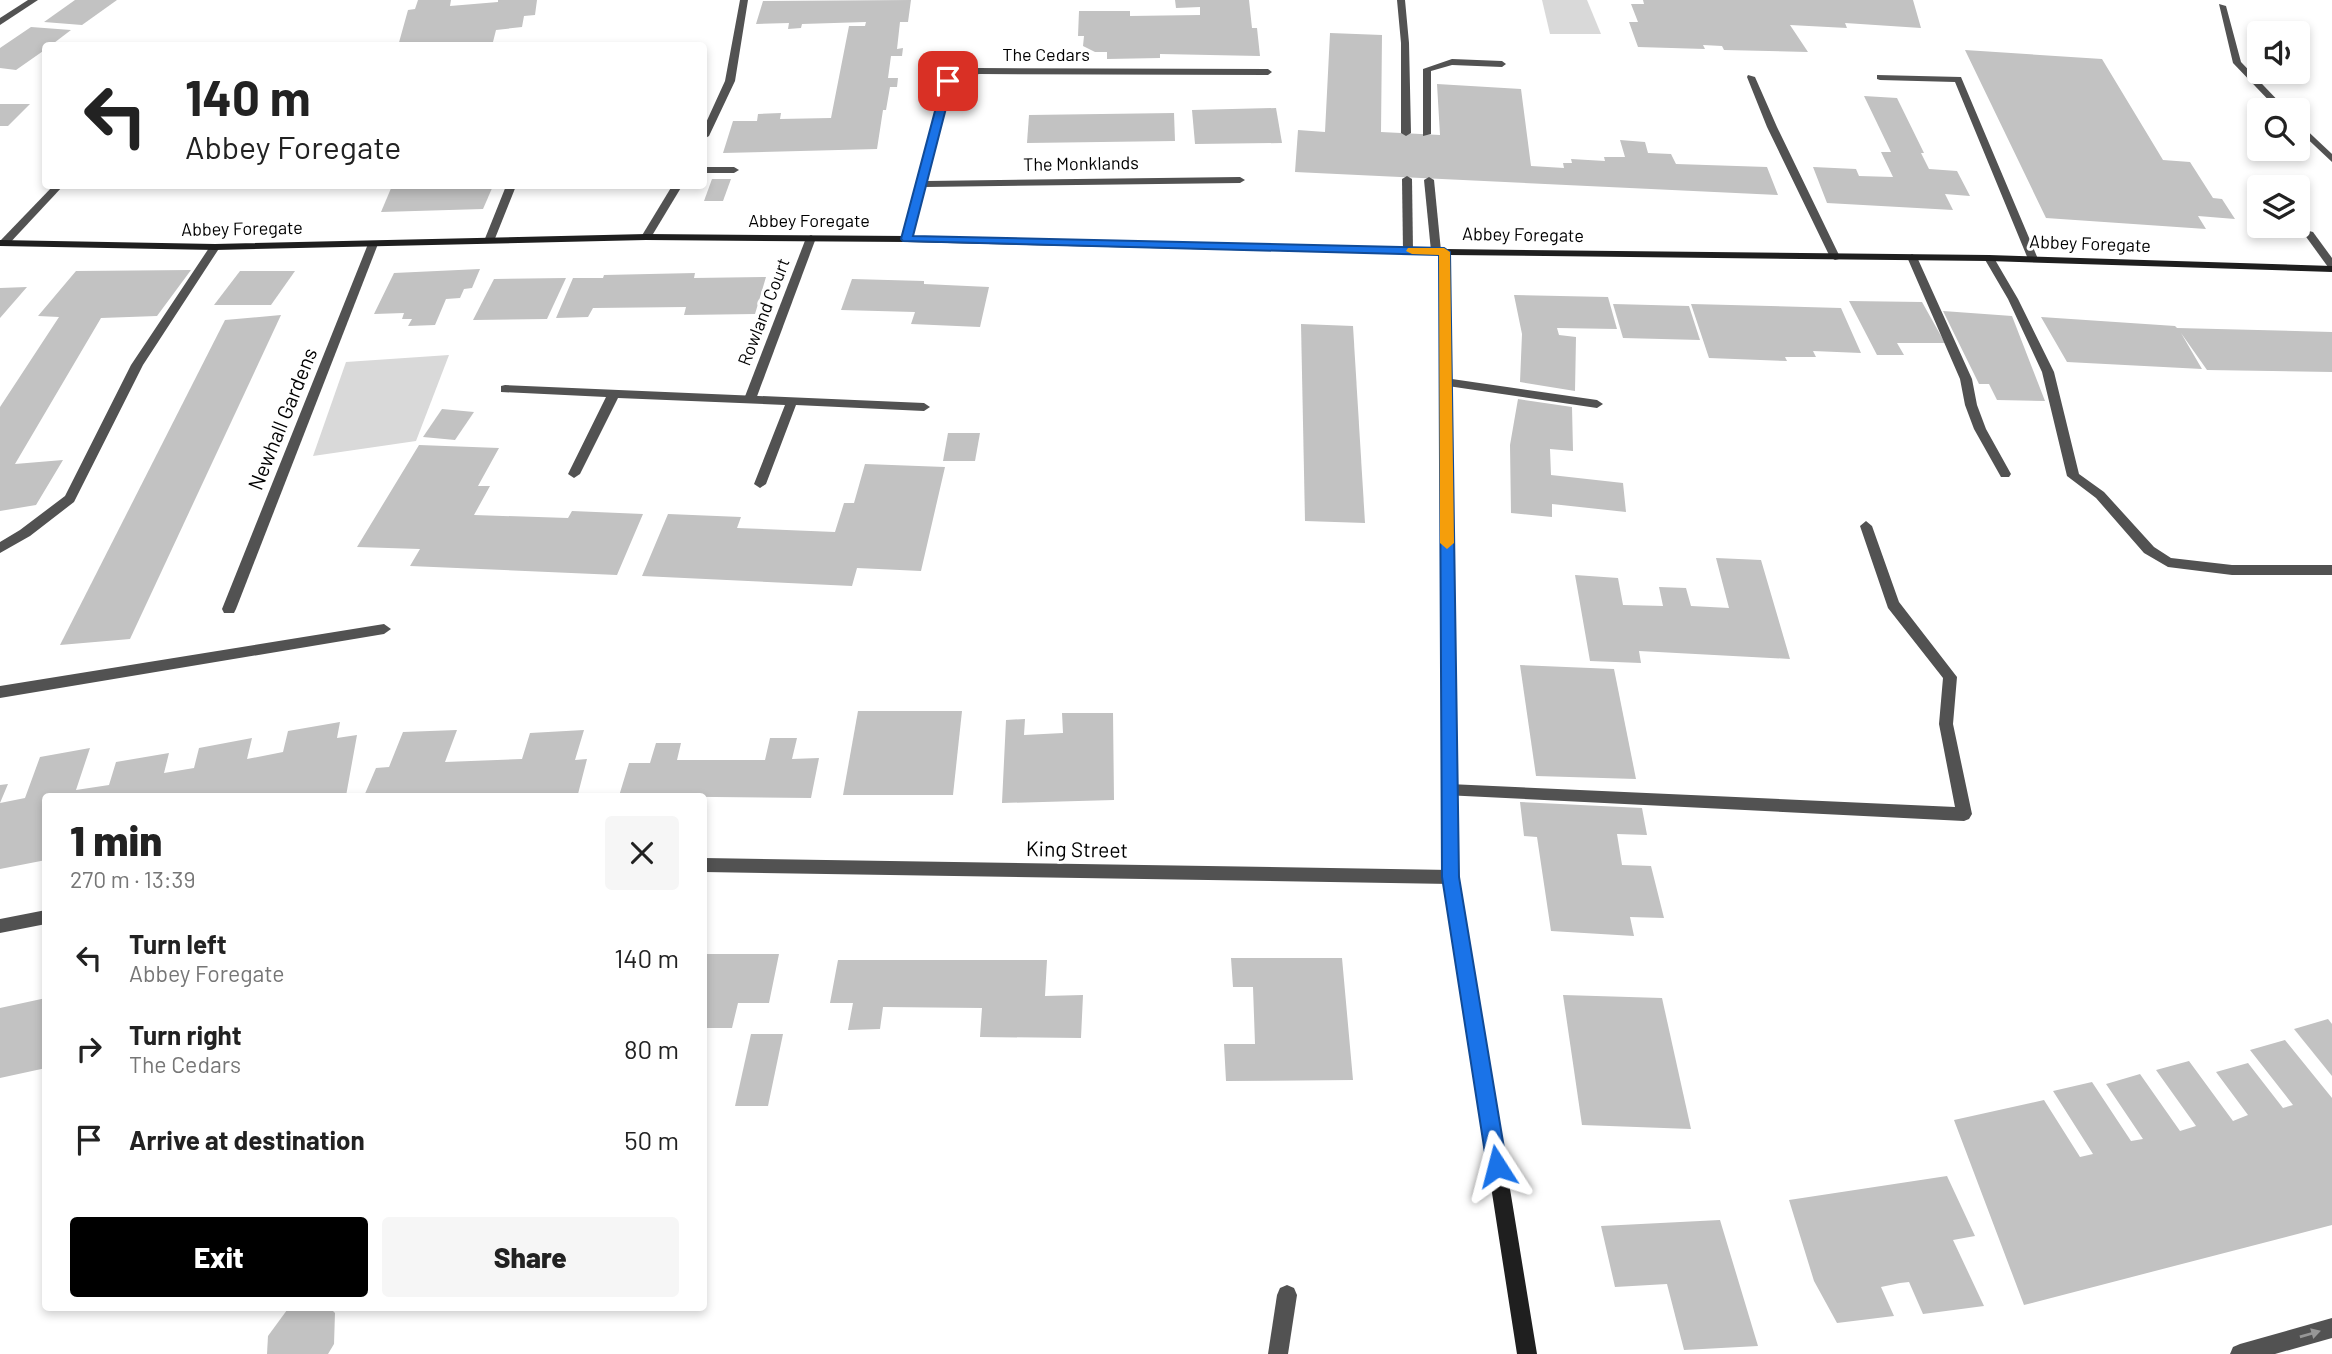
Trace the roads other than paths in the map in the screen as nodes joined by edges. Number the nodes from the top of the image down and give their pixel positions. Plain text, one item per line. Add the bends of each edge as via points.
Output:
1 (34, 0) edge
2 (744, 0) edge
3 (1401, 0) edge
4 (2222, 6) dead end
5 (0, 22) edge
6 (1502, 64) dead end
7 (1268, 72) dead end
8 (1751, 77) dead end
9 (1880, 77) dead end
10 (2271, 98) edge
11 (707, 130) edge
12 (1406, 133) dead end
13 (1426, 134) dead end
14 (2310, 137) edge
15 (2332, 159) edge
16 (707, 170) edge
17 (734, 170) dead end
18 (1407, 179) dead end
19 (1240, 180) dead end
20 (1429, 180) dead end
21 (923, 184) junction
22 (55, 189) edge
23 (510, 189) edge
24 (675, 189) edge
25 (2310, 235) edge
26 (646, 237) junction
27 (811, 238) junction
28 (907, 239) junction
29 (489, 241) junction
30 (2, 244) edge
31 (373, 244) junction
32 (215, 247) junction
33 (1408, 251) junction
34 (1440, 252) junction
35 (1835, 257) junction
36 (1912, 257) junction
37 (1989, 258) junction
38 (2032, 259) junction
39 (2332, 267) edge
40 (1446, 382) junction
41 (505, 389) dead end
42 (613, 395) junction
43 (750, 399) junction
44 (792, 401) junction
45 (1597, 404) dead end
46 (924, 408) dead end
47 (574, 474) dead end
48 (2004, 474) dead end
49 (760, 484) dead end
50 (1866, 526) dead end
51 (0, 548) edge
52 (2332, 570) edge
53 (229, 608) dead end
54 (384, 629) dead end
55 (0, 692) edge
56 (1449, 790) junction
57 (707, 865) edge
58 (1451, 877) junction
59 (42, 918) edge
60 (0, 926) edge
61 (1287, 1295) dead end
62 (2332, 1328) edge
63 (1278, 1354) edge
64 (1527, 1354) edge
65 (2240, 1354) edge

1 - 5 street
2 - 11 street via 730,81
3 - 12 street
4 - 10 street via 2237,63
6 - 13 street via 1452,62 1427,69
7 - 21 street, The Cedars via 961,74 948,81
8 - 35 street
9 - 38 street via 1958,79
14 - 15 street
16 - 17 street
18 - 33 street
19 - 21 street, The Monklands
20 - 34 street
21 - 28 street, The Cedars
22 - 30 street
23 - 29 street
24 - 26 street
25 - 39 street
26 - 27 street, Abbey Foregate
26 - 29 street, Abbey Foregate
27 - 28 street, Abbey Foregate
27 - 43 street, Rowland Court
28 - 33 street, Abbey Foregate
29 - 31 street, Abbey Foregate
30 - 32 street, Abbey Foregate
31 - 32 street, Abbey Foregate
31 - 53 street, Newhall Gardens
32 - 51 street via 137,365 70,499
33 - 34 street, Abbey Foregate
34 - 35 street, Abbey Foregate
34 - 40 street
35 - 36 street, Abbey Foregate
36 - 37 street, Abbey Foregate
36 - 48 street via 1966,379 1978,430
37 - 38 street, Abbey Foregate
37 - 52 street via 2048,372 2073,476 2099,495 2148,550 2168,562 2210,568
38 - 39 street, Abbey Foregate
40 - 45 street
40 - 56 street
41 - 42 street
42 - 43 street
42 - 47 street
43 - 44 street
44 - 46 street
44 - 49 street
50 - 56 street via 1893,604 1950,677 1946,723 1964,814
54 - 55 street
56 - 58 street
57 - 58 street, King Street
58 - 64 street
59 - 60 street
61 - 63 street
65 -> 62 street

